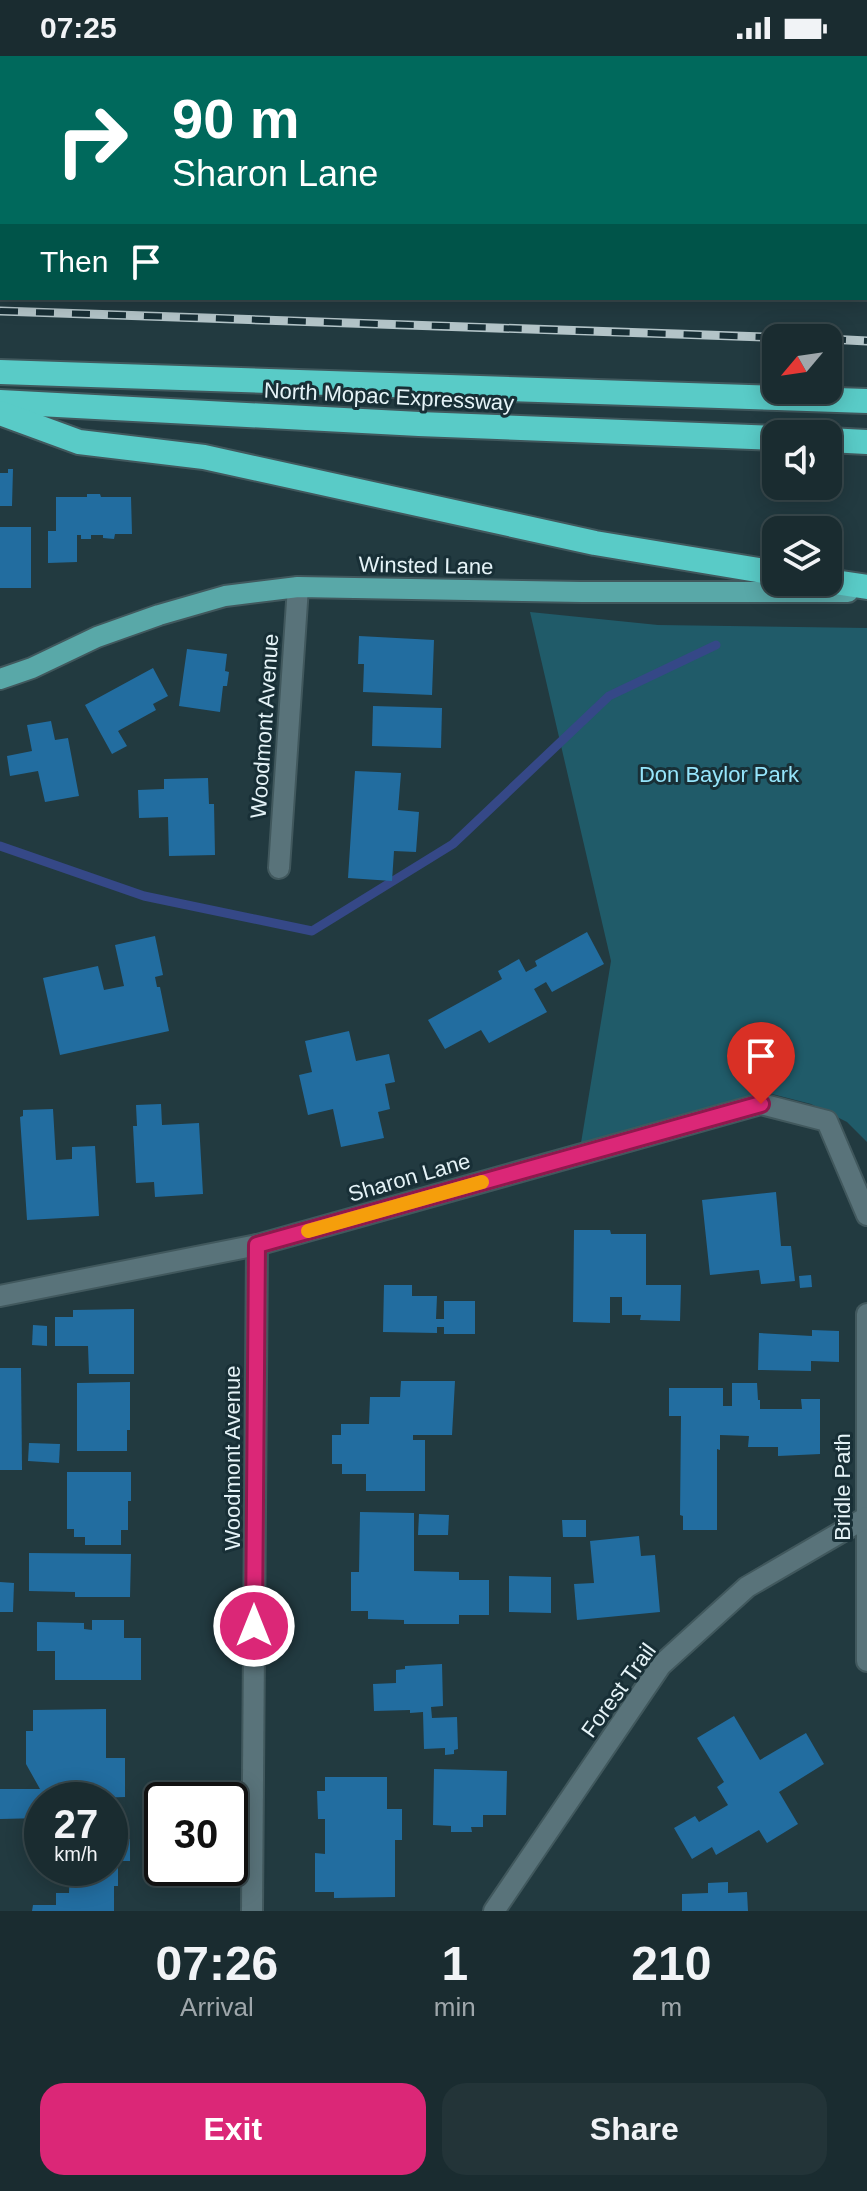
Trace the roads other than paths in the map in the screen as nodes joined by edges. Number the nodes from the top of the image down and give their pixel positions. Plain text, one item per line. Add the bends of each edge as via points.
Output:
1 (0, 372) edge
2 (867, 401) edge
3 (0, 402) edge
4 (0, 413) edge
5 (762, 437) edge
6 (842, 441) edge
7 (867, 442) edge
8 (762, 571) edge
9 (842, 584) edge
10 (298, 587) junction
11 (867, 590) edge
12 (0, 679) edge
13 (279, 868) dead end
14 (867, 1215) edge
15 (257, 1245) junction
16 (0, 1296) edge
17 (867, 1314) edge
18 (866, 1517) edge
19 (867, 1661) edge
20 (252, 1911) edge
21 (494, 1911) edge

1 - 2 highway
3 - 5 highway, North Mopac Expressway
4 - 8 highway via 79,442 204,457 595,543
6 - 7 highway
9 - 11 highway
10 - 11 main road, Winsted Lane
10 - 12 main road, Winsted Lane via 225,596 159,615
10 - 13 street, Woodmont Avenue
14 - 15 street, Sharon Lane via 827,1121 761,1104
15 - 16 street, Sharon Lane
15 - 20 street, Woodmont Avenue
17 - 18 street, Bridle Path
18 - 19 street, Bridle Path
18 - 21 street, Forest Trail via 747,1587 661,1665

